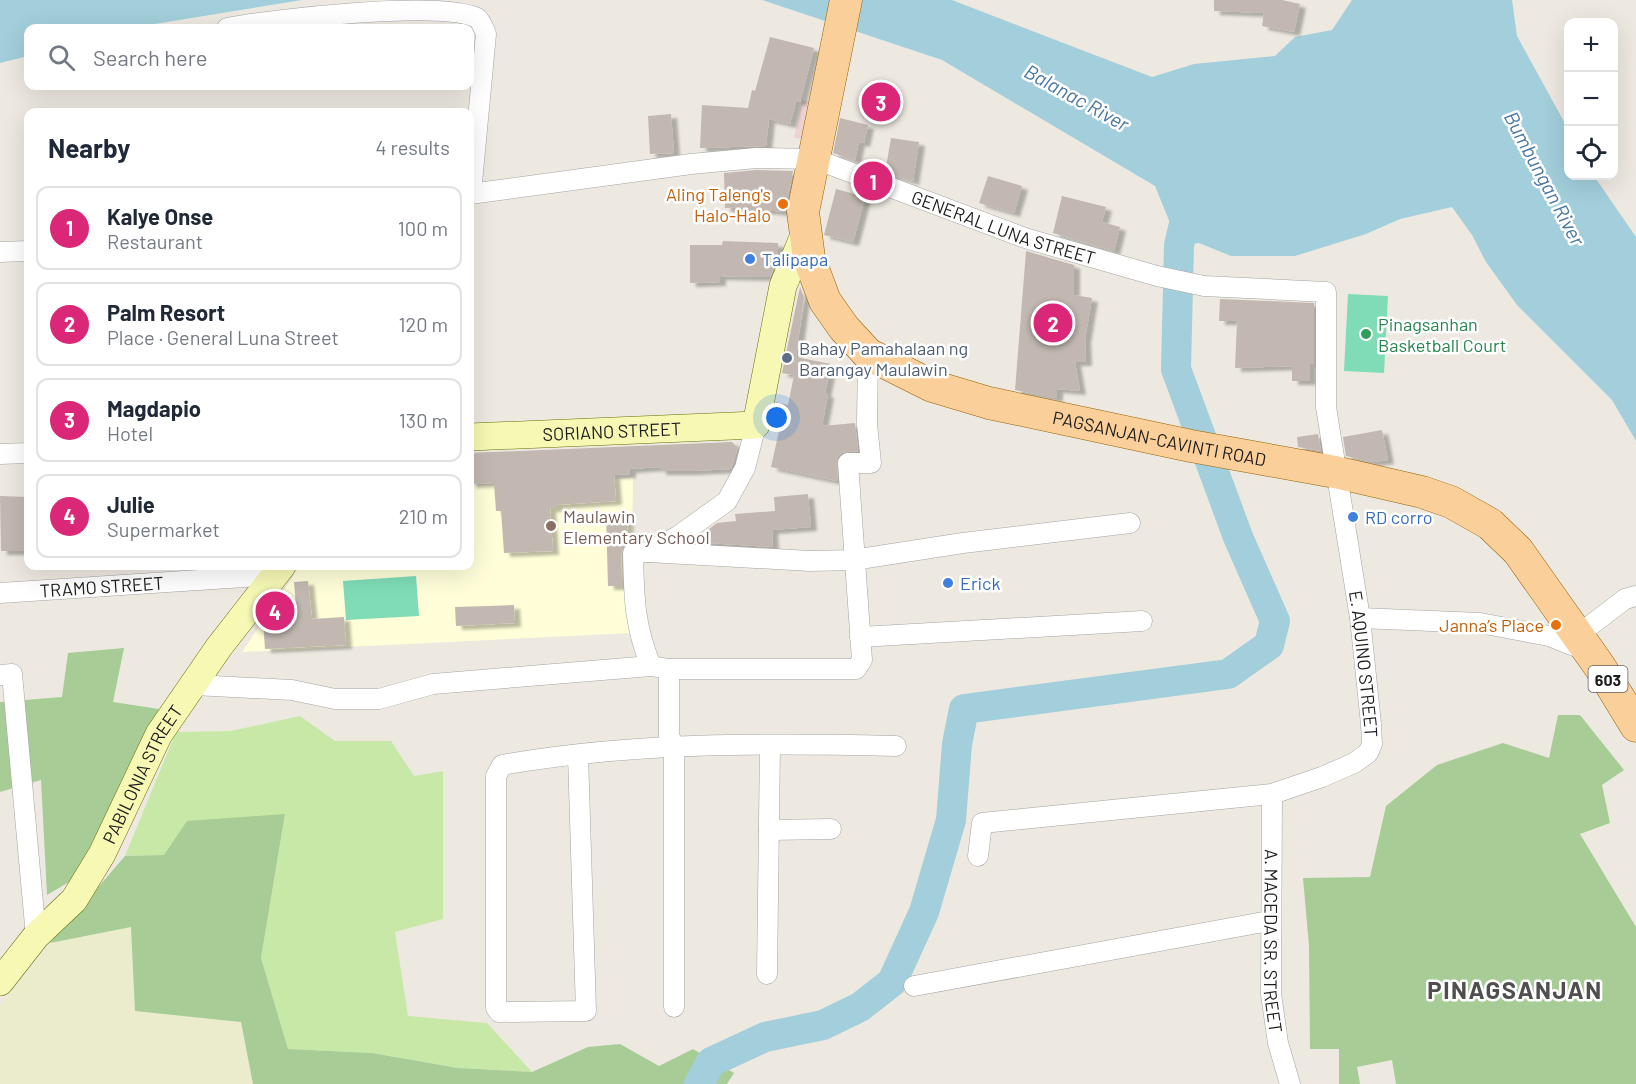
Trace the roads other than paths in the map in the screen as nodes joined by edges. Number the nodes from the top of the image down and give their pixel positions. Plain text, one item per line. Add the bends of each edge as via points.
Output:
1 (846, 0) edge
2 (253, 24) edge
3 (474, 154) edge
4 (814, 159) junction
5 (474, 193) edge
6 (804, 235) junction
7 (24, 251) edge
8 (0, 252) edge
9 (1326, 292) joint
10 (868, 354) junction
11 (756, 425) junction
12 (474, 436) edge
13 (24, 453) edge
14 (0, 454) edge
15 (1335, 472) junction
16 (1130, 523) dead end
17 (641, 553) junction
18 (853, 560) junction
19 (279, 570) edge
20 (0, 592) edge
21 (1636, 596) edge
22 (1360, 618) junction
23 (1142, 621) dead end
24 (860, 637) junction
25 (1584, 644) junction
26 (660, 667) junction
27 (0, 675) edge
28 (194, 685) junction
29 (1633, 712) edge
30 (770, 745) junction
31 (674, 746) junction
32 (896, 746) dead end
33 (578, 755) junction
34 (1272, 794) junction
35 (831, 829) dead end
36 (769, 830) junction
37 (978, 856) dead end
38 (1269, 921) junction
39 (36, 936) junction
40 (767, 974) dead end
41 (0, 982) edge
42 (914, 986) dead end
43 (674, 1007) dead end
44 (1286, 1083) edge

1 - 4 main road, PAGSANJAN-CAVINTI ROAD / 603
2 - 3 street via 343,10 418,4 456,9 478,18 486,34
4 - 5 street, GENERAL LUNA STREET via 756,158 691,164
4 - 6 main road, PAGSANJAN-CAVINTI ROAD / 603 via 802,212
4 - 9 street, GENERAL LUNA STREET via 1025,237 1157,276 1204,286
6 - 10 main road, PAGSANJAN-CAVINTI ROAD / 603 via 808,258 825,301
6 - 11 street via 783,286
7 - 8 street
9 - 15 street, E. AQUINO STREET via 1326,407
10 - 15 main road, PAGSANJAN-CAVINTI ROAD / 603 via 932,386 989,403
10 - 18 street via 871,463 848,463
11 - 12 street, SORIANO STREET
11 - 17 street via 746,468 728,501 678,536
13 - 14 street
15 - 22 street, E. AQUINO STREET
15 - 25 main road, PAGSANJAN-CAVINTI ROAD / 603 via 1431,495 1490,524 1518,550
16 - 18 street
17 - 18 street
17 - 26 street via 635,616
18 - 24 street
19 - 20 street, TRAMO STREET
19 - 28 street, PABILONIA STREET
21 - 25 street via 1625,598
22 - 25 street via 1480,623
22 - 34 street, E. AQUINO STREET via 1372,744 1368,753 1322,777
23 - 24 street
24 - 26 street via 862,660 856,669
25 - 29 main road, PAGSANJAN-CAVINTI ROAD / 603
26 - 28 street via 433,684 380,699 335,699 292,690
26 - 31 street via 669,736
27 - 39 street via 12,674
28 - 39 street, PABILONIA STREET via 159,734 102,854 74,900
30 - 31 street
30 - 32 street
30 - 36 street
31 - 33 street
31 - 43 street
33 - 33 street via 502,765 498,770 499,1012 586,1011
34 - 37 street, E. AQUINO STREET via 982,823
34 - 38 street, A. MACEDA SR. STREET
35 - 36 street
36 - 40 street
38 - 42 street
38 - 44 street, A. MACEDA SR. STREET via 1271,994
39 - 41 street, PABILONIA STREET

